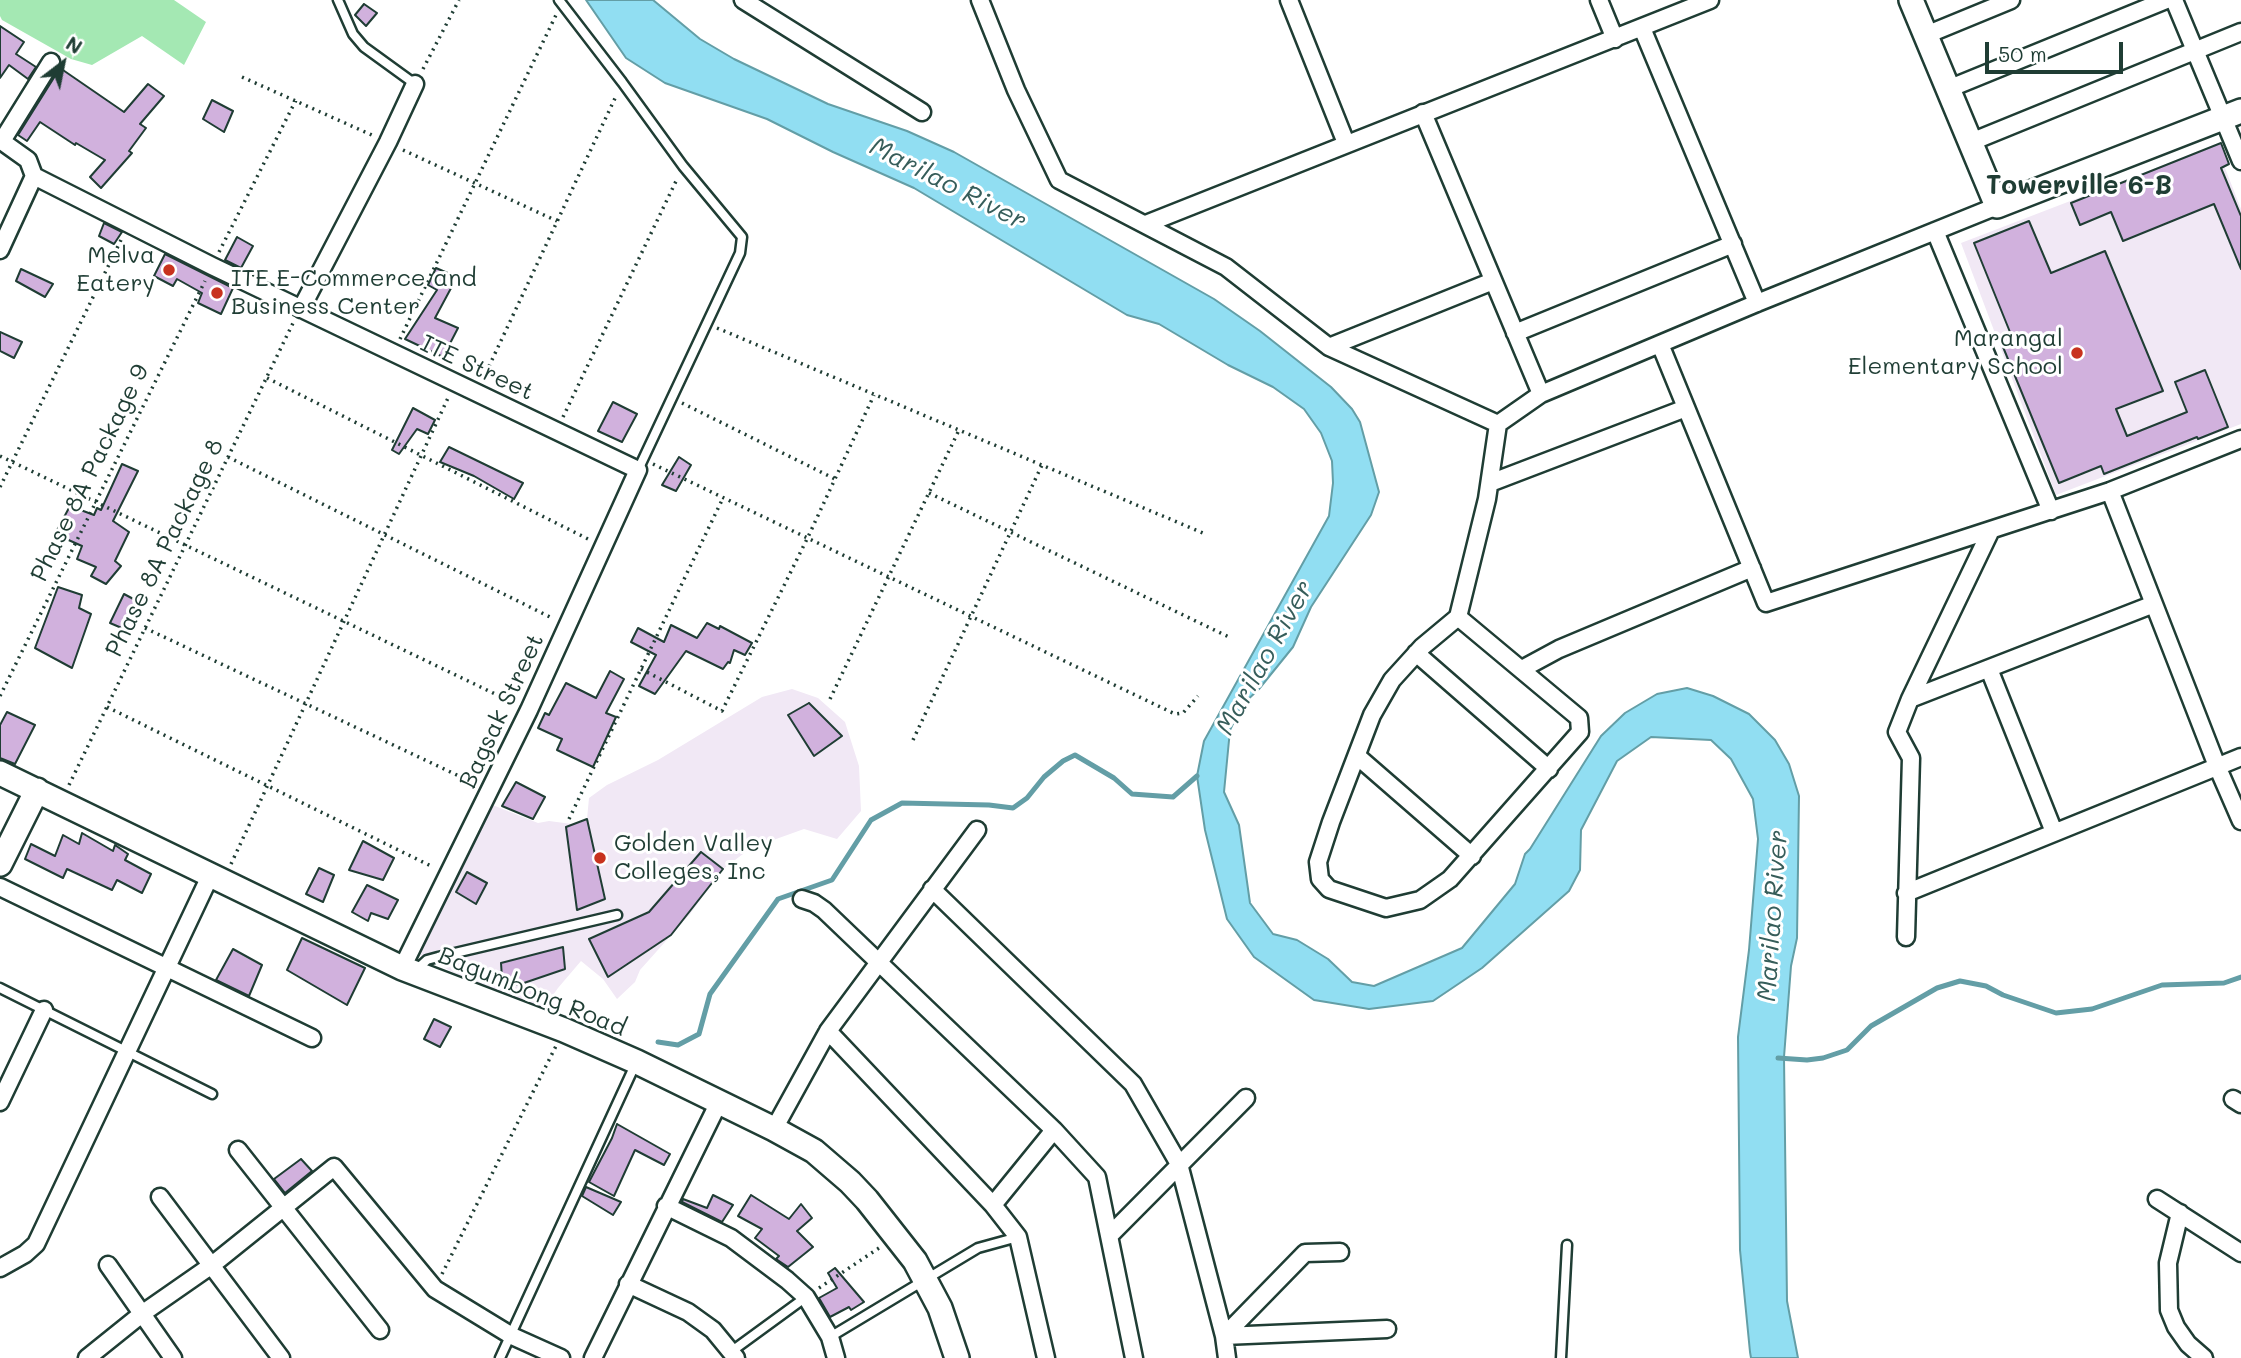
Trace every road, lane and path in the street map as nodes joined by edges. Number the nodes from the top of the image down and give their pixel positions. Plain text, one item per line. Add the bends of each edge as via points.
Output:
1 (338, 0) edge
2 (459, 0) edge
3 (743, 0) edge
4 (980, 0) edge
5 (1289, 0) edge
6 (1600, 0) edge
7 (1710, 0) edge
8 (1911, 0) edge
9 (2011, 0) edge
10 (2166, 0) edge
11 (2174, 0) edge
12 (560, 2) edge
13 (1642, 28) junction
14 (2241, 32) edge
15 (1926, 34) junction
16 (1615, 39) junction
17 (2195, 51) junction
18 (51, 62) dead end
19 (242, 77) dead end
20 (622, 82) junction
21 (415, 84) junction
22 (1948, 89) junction
23 (296, 100) junction
24 (922, 112) dead end
25 (1423, 113) junction
26 (2232, 114) edge
27 (1, 140) edge
28 (388, 142) junction
29 (1970, 142) junction
30 (1346, 143) junction
31 (2241, 161) edge
32 (683, 166) junction
33 (34, 176) junction
34 (474, 183) junction
35 (1997, 206) junction
36 (557, 221) junction
37 (1146, 223) junction
38 (129, 224) junction
39 (1935, 231) junction
40 (1733, 244) junction
41 (0, 250) edge
42 (212, 266) junction
43 (1493, 281) junction
44 (1757, 303) junction
45 (300, 309) junction
46 (705, 323) junction
47 (1515, 333) junction
48 (1660, 344) junction
49 (1329, 347) junction
50 (393, 354) junction
51 (267, 378) junction
52 (455, 383) junction
53 (476, 393) junction
54 (1541, 394) junction
55 (874, 395) junction
56 (671, 397) junction
57 (1686, 408) junction
58 (1497, 424) junction
59 (959, 430) junction
60 (556, 431) junction
61 (2241, 439) edge
62 (422, 455) junction
63 (0, 457) edge
64 (228, 457) junction
65 (12, 462) junction
66 (640, 465) junction
67 (1042, 466) junction
68 (835, 479) junction
69 (1490, 483) junction
70 (0, 487) edge
71 (2110, 491) junction
72 (929, 493) junction
73 (723, 498) junction
74 (95, 502) junction
75 (2051, 511) junction
76 (1991, 530) junction
77 (1011, 532) junction
78 (1203, 533) dead end
79 (384, 536) junction
80 (808, 537) junction
81 (185, 545) junction
82 (604, 546) junction
83 (1752, 568) junction
84 (889, 576) junction
85 (2154, 604) junction
86 (972, 615) junction
87 (1458, 617) junction
88 (344, 621) junction
89 (568, 625) junction
90 (145, 628) junction
91 (1229, 637) dead end
92 (1416, 653) junction
93 (641, 669) junction
94 (1522, 669) junction
95 (1989, 669) junction
96 (0, 696) edge
97 (1198, 696) dead end
98 (830, 699) dead end
99 (1910, 699) junction
100 (306, 704) junction
101 (107, 707) junction
102 (529, 710) junction
103 (914, 740) dead end
104 (1356, 756) junction
105 (2241, 757) edge
106 (2217, 766) junction
107 (1549, 769) junction
108 (0, 773) edge
109 (267, 786) junction
110 (37, 790) junction
111 (490, 790) junction
112 (61, 802) junction
113 (569, 820) dead end
114 (2241, 821) edge
115 (977, 830) dead end
116 (2054, 832) junction
117 (1472, 856) junction
118 (0, 864) edge
119 (447, 874) junction
120 (217, 877) junction
121 (0, 887) edge
122 (932, 889) junction
123 (1906, 893) junction
124 (802, 899) dead end
125 (617, 915) dead end
126 (1906, 937) dead end
127 (878, 962) junction
128 (167, 970) junction
129 (407, 971) junction
130 (0, 988) edge
131 (44, 1010) junction
132 (564, 1030) junction
133 (828, 1031) junction
134 (312, 1038) dead end
135 (127, 1051) junction
136 (637, 1062) junction
137 (212, 1094) dead end
138 (1246, 1098) dead end
139 (719, 1101) junction
140 (0, 1102) edge
141 (774, 1129) junction
142 (1054, 1130) junction
143 (238, 1150) dead end
144 (1179, 1164) junction
145 (160, 1197) dead end
146 (2157, 1199) dead end
147 (993, 1205) junction
148 (666, 1206) junction
149 (283, 1207) junction
150 (2180, 1213) junction
151 (897, 1236) junction
152 (1109, 1236) junction
153 (1018, 1237) junction
154 (1567, 1245) dead end
155 (1340, 1252) dead end
156 (2241, 1253) edge
157 (108, 1265) dead end
158 (212, 1265) junction
159 (0, 1268) edge
160 (925, 1279) junction
161 (628, 1284) junction
162 (435, 1289) junction
163 (806, 1297) junction
164 (143, 1314) junction
165 (1387, 1329) dead end
166 (380, 1330) dead end
167 (512, 1336) junction
168 (830, 1336) junction
169 (1224, 1336) junction
170 (734, 1355) edge
171 (87, 1358) edge
172 (173, 1358) edge
173 (281, 1358) edge
174 (500, 1358) edge
175 (561, 1358) edge
176 (593, 1358) edge
177 (836, 1358) edge
178 (957, 1358) edge
179 (1045, 1358) edge
180 (1134, 1358) edge
181 (1227, 1358) edge
182 (1561, 1358) edge
183 (2204, 1358) edge

1 - 21 lane via 364,47
2 - 21 path
3 - 24 street
4 - 37 street via 1059,180
5 - 30 street
6 - 16 street
7 - 13 street
8 - 15 street
9 - 15 street
10 - 22 street
11 - 17 street
12 - 20 lane
12 - 34 path
13 - 16 street
13 - 40 street
14 - 17 street
15 - 22 street
16 - 25 street
17 - 26 street
17 - 29 street
18 - 27 street
19 - 23 path
20 - 32 lane
20 - 36 path
21 - 28 street
22 - 29 street
23 - 28 path
23 - 42 path, Phase 8A Package 9
25 - 30 street
25 - 43 street
26 - 31 street
26 - 35 street
27 - 33 street via 28,160
28 - 34 path
28 - 45 street
29 - 35 street
30 - 37 street
32 - 46 lane via 742,237 743,247
32 - 60 path
33 - 38 street, ITE Street
33 - 41 street
34 - 36 path
34 - 50 path
35 - 39 street
36 - 53 path
37 - 49 street via 1226,267
38 - 42 street, ITE Street
38 - 65 path
39 - 44 street
39 - 75 street
40 - 44 street
40 - 47 street
42 - 45 street, ITE Street
42 - 74 path, Phase 8A Package 9
43 - 47 street
43 - 49 street
44 - 48 street
45 - 50 street, ITE Street
45 - 51 path, Phase 8A Package 8
46 - 55 path
46 - 56 lane
47 - 54 street
48 - 54 street
48 - 57 street
49 - 58 street
50 - 52 street, ITE Street
51 - 62 path
51 - 64 path, Phase 8A Package 8
52 - 53 street, ITE Street
52 - 62 path
53 - 60 street, ITE Street
54 - 58 street
55 - 59 path
55 - 68 path
56 - 66 lane
56 - 68 path
57 - 69 street
57 - 83 street
58 - 69 street
59 - 67 path
59 - 72 path
60 - 66 street, ITE Street
61 - 71 street
62 - 79 path
62 - 82 path
63 - 65 path
64 - 79 path
64 - 81 path, Phase 8A Package 8
65 - 70 path
65 - 74 path
66 - 73 path
66 - 82 street, Bagsak Street
67 - 77 path
67 - 78 path
68 - 80 path
69 - 87 street
71 - 75 street
71 - 85 street
72 - 77 path
72 - 84 path
73 - 80 path
73 - 93 path
74 - 81 path
74 - 96 path, Phase 8A Package 9
75 - 76 street
76 - 83 street via 1766,603
76 - 99 street
77 - 86 path
77 - 91 path
79 - 88 path
79 - 89 path
80 - 84 path
80 - 93 path via 722,711
81 - 88 path
81 - 90 path, Phase 8A Package 8
82 - 89 street, Bagsak Street
83 - 94 street
84 - 86 path
84 - 98 path
85 - 95 street
85 - 106 street
86 - 97 path via 1175,714 1184,713
86 - 103 path
87 - 92 street
87 - 94 street
88 - 100 path
88 - 102 path
89 - 102 street, Bagsak Street
90 - 100 path
90 - 101 path, Phase 8A Package 8
92 - 104 street via 1392,680
92 - 107 street
93 - 113 path
94 - 107 street via 1580,718 1580,732
95 - 99 street
95 - 116 street
99 - 123 street via 1897,732 1911,758
100 - 109 path
100 - 111 path
101 - 109 path
101 - 112 path, Phase 8A Package 8
102 - 111 street, Bagsak Street
104 - 117 street
104 - 117 street via 1318,862 1320,878 1329,889 1386,908 1420,900
105 - 106 street
106 - 114 street
106 - 116 street
107 - 117 street
108 - 110 street, Bagumbong Road
109 - 119 path
109 - 120 path
110 - 112 street, Bagumbong Road
110 - 118 street
111 - 119 street, Bagsak Street
112 - 120 street, Bagumbong Road
115 - 122 street
116 - 123 street
119 - 129 street, Bagsak Street
120 - 128 street
120 - 129 street, Bagumbong Road
121 - 128 street
122 - 127 street
122 - 144 street via 1133,1084
123 - 126 street
124 - 127 street via 824,910
125 - 129 lane via 438,957
127 - 133 street
127 - 142 street
128 - 134 street
128 - 135 street
129 - 132 street, Bagumbong Road
130 - 131 lane
131 - 135 lane
131 - 140 street
132 - 136 street, Bagumbong Road
132 - 162 path
133 - 141 street
133 - 147 street
135 - 137 lane
135 - 159 street via 36,1244
136 - 139 street, Bagumbong Road
136 - 167 lane
138 - 144 street
139 - 141 street, Bagumbong Road
139 - 148 street
141 - 151 street, Bagumbong Road via 832,1165
142 - 147 street
142 - 152 street via 1097,1177
143 - 149 street
144 - 152 street
144 - 169 street
145 - 158 street
146 - 150 street
147 - 153 street
148 - 161 street
148 - 163 street via 731,1238
149 - 158 street
149 - 162 street via 334,1167
149 - 166 street
150 - 156 street
150 - 183 street via 2168,1263 2169,1310 2188,1345
151 - 160 street, Bagumbong Road
151 - 163 path
152 - 180 street
153 - 160 lane via 978,1248
153 - 179 street
154 - 182 lane
155 - 169 street via 1305,1253
157 - 164 street
158 - 164 street
158 - 173 street
160 - 168 lane
160 - 178 street, Bagumbong Road
161 - 170 street via 688,1312 713,1330
161 - 176 street
162 - 167 street
163 - 168 street
163 - 170 lane
164 - 171 street
164 - 172 street
165 - 169 street
167 - 174 lane
167 - 175 street
168 - 177 street
169 - 181 street

